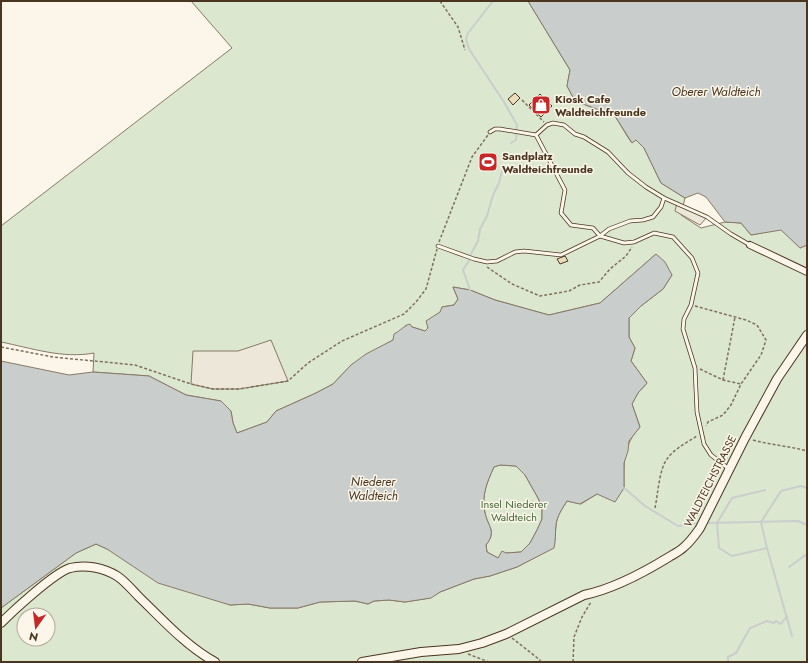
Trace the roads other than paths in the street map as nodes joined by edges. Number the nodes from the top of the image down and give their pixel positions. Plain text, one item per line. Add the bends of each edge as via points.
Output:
1 (490, 132) road end
2 (536, 135) junction
3 (664, 198) junction
4 (600, 236) junction
5 (750, 245) joint
6 (438, 246) road end
7 (807, 272) edge
8 (807, 335) edge
9 (730, 470) junction
10 (1, 623) edge
11 (215, 662) edge
12 (362, 662) edge

1 - 2 lane via 495,129 513,130
2 - 3 lane via 547,125 564,125 608,152 628,173
2 - 4 lane via 565,190 561,213 571,225 593,228
3 - 4 lane via 652,217 630,221 609,229
3 - 5 lane via 707,217
4 - 6 lane via 561,255 524,251 487,262
4 - 9 lane via 624,243 634,242 654,233 673,237 692,258 698,273 683,329 695,368 697,412 704,444 711,455
5 - 7 street
8 - 9 street, WALDTEICHSTRASSE via 777,379
9 - 12 street, WALDTEICHSTRASSE via 693,539 659,563 482,643 459,649 420,652
10 - 11 street via 22,603 70,568 104,570 119,577 186,643

